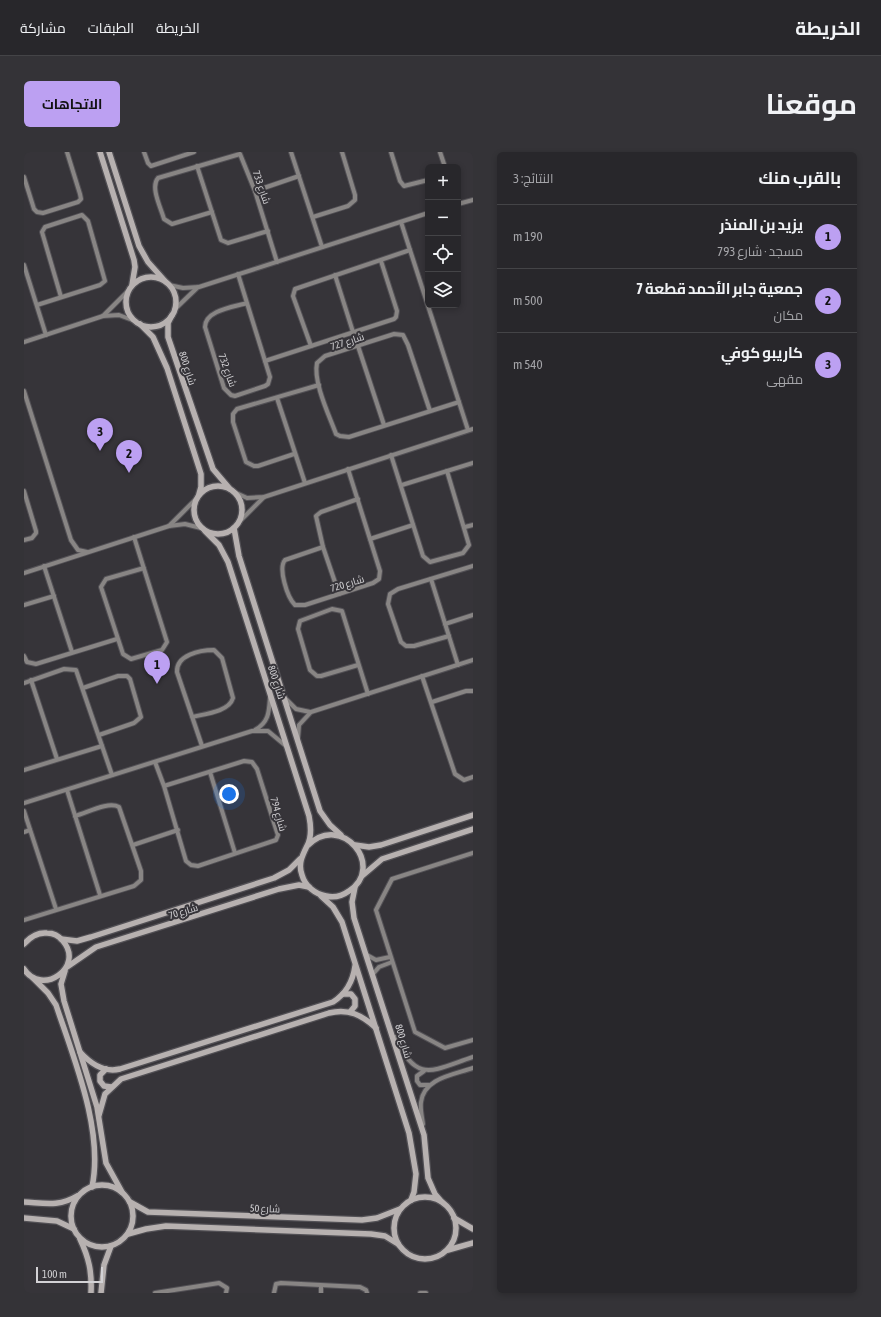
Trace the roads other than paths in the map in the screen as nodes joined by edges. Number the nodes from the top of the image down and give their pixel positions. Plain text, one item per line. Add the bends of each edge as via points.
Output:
1 (66, 152) edge
2 (100, 152) edge
3 (109, 152) edge
4 (144, 152) edge
5 (194, 152) edge
6 (291, 152) edge
7 (342, 152) edge
8 (391, 152) edge
9 (440, 152) edge
10 (444, 164) edge
11 (197, 166) junction
12 (299, 176) junction
13 (24, 177) edge
14 (425, 181) edge
15 (255, 191) junction
16 (473, 200) edge
17 (461, 203) edge
18 (212, 212) junction
19 (425, 214) edge
20 (313, 217) junction
21 (401, 222) junction
22 (268, 231) junction
23 (322, 247) junction
24 (410, 250) junction
25 (381, 260) junction
26 (277, 262) junction
27 (24, 265) edge
28 (238, 274) junction
29 (335, 275) junction
30 (168, 284) junction
31 (131, 287) junction
32 (198, 287) junction
33 (61, 297) junction
34 (247, 303) junction
35 (37, 305) junction
36 (173, 312) junction
37 (102, 316) junction
38 (137, 323) junction
39 (353, 332) junction
40 (46, 335) junction
41 (24, 342) edge
42 (311, 346) junction
43 (358, 346) junction
44 (265, 361) junction
45 (319, 385) junction
46 (24, 391) edge
47 (277, 398) junction
48 (459, 402) junction
49 (430, 411) junction
50 (384, 425) junction
51 (473, 429) edge
52 (468, 430) junction
53 (294, 454) junction
54 (391, 455) junction
55 (473, 463) edge
56 (348, 469) junction
57 (447, 471) junction
58 (304, 483) junction
59 (402, 485) junction
60 (232, 490) junction
61 (24, 491) edge
62 (198, 496) junction
63 (264, 497) junction
64 (358, 499) junction
65 (240, 521) junction
66 (413, 525) junction
67 (473, 525) edge
68 (169, 526) junction
69 (465, 527) junction
70 (234, 528) junction
71 (203, 529) junction
72 (134, 537) junction
73 (370, 539) junction
74 (24, 540) edge
75 (323, 547) junction
76 (88, 552) junction
77 (44, 566) junction
78 (473, 566) edge
79 (144, 568) junction
80 (24, 573) edge
81 (431, 579) junction
82 (339, 594) junction
83 (54, 596) junction
84 (24, 605) edge
85 (473, 615) edge
86 (445, 624) junction
87 (449, 636) junction
88 (117, 639) junction
89 (72, 652) junction
90 (24, 656) edge
91 (473, 660) edge
92 (358, 665) junction
93 (458, 665) junction
94 (422, 676) junction
95 (31, 680) junction
96 (24, 683) edge
97 (83, 688) junction
98 (473, 691) edge
99 (270, 692) junction
100 (282, 694) junction
101 (368, 694) junction
102 (432, 702) junction
103 (311, 712) junction
104 (192, 717) junction
105 (252, 731) junction
106 (99, 735) junction
107 (298, 744) junction
108 (102, 746) junction
109 (202, 746) junction
110 (289, 749) junction
111 (57, 759) junction
112 (155, 762) junction
113 (24, 770) edge
114 (210, 772) junction
115 (112, 775) junction
116 (473, 777) edge
117 (164, 786) junction
118 (67, 790) junction
119 (24, 803) edge
120 (24, 811) edge
121 (473, 815) edge
122 (75, 816) junction
123 (473, 829) edge
124 (30, 830) junction
125 (178, 830) junction
126 (24, 832) edge
127 (343, 837) junction
128 (133, 845) junction
129 (355, 845) junction
130 (307, 846) junction
131 (473, 852) edge
132 (235, 853) junction
133 (302, 857) junction
134 (361, 877) junction
135 (355, 886) junction
136 (309, 888) junction
137 (100, 895) junction
138 (320, 895) junction
139 (56, 909) junction
140 (24, 920) edge
141 (61, 939) junction
142 (25, 943) edge
143 (366, 955) junction
144 (390, 957) junction
145 (392, 962) junction
146 (356, 963) junction
147 (24, 969) edge
148 (66, 969) junction
149 (373, 974) junction
150 (29, 976) edge
151 (342, 995) junction
152 (350, 1012) junction
153 (390, 1027) junction
154 (376, 1028) junction
155 (473, 1040) edge
156 (80, 1052) junction
157 (473, 1057) edge
158 (473, 1068) edge
159 (106, 1069) junction
160 (427, 1070) junction
161 (429, 1085) junction
162 (111, 1087) junction
163 (99, 1115) junction
164 (424, 1135) junction
165 (92, 1187) junction
166 (84, 1191) junction
167 (122, 1192) junction
168 (411, 1200) junction
169 (441, 1201) junction
170 (24, 1202) edge
171 (130, 1202) junction
172 (400, 1209) junction
173 (24, 1218) edge
174 (454, 1218) junction
175 (74, 1229) junction
176 (473, 1229) edge
177 (128, 1234) junction
178 (79, 1237) junction
179 (473, 1243) edge
180 (398, 1244) junction
181 (111, 1246) junction
182 (446, 1251) junction
183 (322, 1286) junction
184 (179, 1291) edge
185 (91, 1293) edge
186 (101, 1293) edge
187 (155, 1293) edge
188 (226, 1293) edge
189 (274, 1293) edge
190 (321, 1293) edge
191 (367, 1293) edge
192 (420, 1293) edge
193 (426, 1293) edge

1 - 13 street via 80,194 78,202 43,213 37,212
2 - 31 main road via 136,267
3 - 30 main road via 144,256
4 - 5 street via 148,164 152,166
6 - 12 street
7 - 20 street via 355,200 348,206
8 - 14 street via 404,186
9 - 10 street
11 - 15 street, شارع 733 via 240,154
11 - 18 street
11 - 18 street, شارع 733 via 158,178 156,181 155,187 164,219 172,224
12 - 15 street
12 - 20 street
15 - 22 street, شارع 733
16 - 17 street
18 - 22 street via 224,243
19 - 21 street
20 - 23 street
21 - 23 street
21 - 24 street
22 - 26 street, شارع 733
23 - 26 street
24 - 25 street
24 - 48 street
25 - 29 street
25 - 39 street via 396,316 391,321
26 - 28 street
27 - 35 street
28 - 32 street
28 - 34 street, شارع 732
29 - 39 street
29 - 42 street via 298,287 294,293
30 - 31 main road via 153,277 138,280
30 - 32 street via 183,288
30 - 36 main road via 175,297
31 - 37 street
31 - 38 main road via 126,306
32 - 36 street
33 - 33 street via 100,285 105,281 88,221 82,216 45,227 42,232
33 - 35 street
34 - 44 street, شارع 732
34 - 44 street, شارع 732 via 206,319 205,326 226,391 235,396 266,386 270,377
35 - 40 street
36 - 38 main road via 158,326
36 - 60 main road, شارع 800 via 168,322 168,337 204,446 213,469
37 - 38 street via 119,315
37 - 40 street
38 - 62 main road, شارع 800 via 153,337 167,368 201,474
39 - 42 street
40 - 41 street
42 - 44 street
43 - 45 street, شارع 727 via 321,358 316,367
43 - 49 street, شارع 727 via 394,334 403,335
43 - 50 street
45 - 47 street
45 - 50 street, شارع 727 via 336,434 349,437
46 - 76 street via 71,540 78,550
47 - 53 street
47 - 53 street via 237,410 233,414 244,460 258,466
48 - 49 street, شارع 727
48 - 52 street
49 - 50 street, شارع 727
51 - 52 street
52 - 54 street
53 - 58 street
54 - 56 street
54 - 59 street
55 - 57 street
56 - 58 street
56 - 64 street, شارع 720
57 - 59 street
57 - 69 street
58 - 63 street
59 - 66 street
60 - 62 main road via 214,486
60 - 63 street via 247,498
60 - 65 main road via 242,506
61 - 74 street via 36,530 32,538
62 - 68 street
62 - 71 main road via 194,514
63 - 65 street
64 - 73 street, شارع 720
64 - 75 street via 318,514 315,520
65 - 70 main road
66 - 69 street via 423,556 434,562 466,551 469,545
66 - 73 street
67 - 69 street
68 - 71 street via 184,524
68 - 72 street
70 - 71 main road via 220,534
70 - 100 main road, شارع 800 via 239,556
71 - 99 main road, شارع 800 via 219,545 228,562
72 - 76 street
72 - 79 street
73 - 82 street, شارع 720 via 380,571 379,579
75 - 82 street
75 - 82 street, شارع 720 via 282,563 281,571 290,599 299,606
76 - 77 street
77 - 80 street
77 - 83 street
78 - 81 street
79 - 88 street via 106,579 102,584
79 - 88 street via 166,645 162,650 131,660 124,656
81 - 86 street
81 - 87 street via 393,591 388,604 401,642 406,646
83 - 84 street
83 - 89 street
85 - 86 street
86 - 87 street
87 - 93 street
88 - 89 street
89 - 90 street via 36,664 26,662
91 - 93 street
92 - 92 street via 342,611 332,609 300,621 298,629 313,674 321,676
92 - 101 street
93 - 94 street
94 - 101 street
94 - 102 street
95 - 96 street
95 - 97 street via 64,668 73,668 78,672
95 - 111 street
97 - 106 street
97 - 106 street via 118,676 127,676 130,679 141,717 134,723
98 - 102 street
99 - 105 street via 266,722
99 - 110 main road, شارع 800
100 - 103 street via 296,709
100 - 107 main road, شارع 800
101 - 103 street
102 - 116 street via 455,774 464,780
103 - 107 street via 299,724
104 - 104 street via 177,672 178,662 185,657 214,650 222,658 233,698 232,703 224,708
104 - 109 street
105 - 109 street
105 - 110 street via 268,731
106 - 108 street
107 - 127 main road, شارع 800 via 320,811 330,826
108 - 111 street
108 - 115 street
109 - 112 street
110 - 130 main road, شارع 800 via 311,823
111 - 113 street
112 - 115 street
112 - 117 street, شارع 794
114 - 117 street, شارع 794
114 - 132 street
114 - 132 street, شارع 794 via 247,760 254,764 278,835 276,840
115 - 118 street
117 - 125 street, شارع 794
118 - 119 street
118 - 122 street
120 - 124 street
121 - 129 main road via 381,845
122 - 128 street via 116,805 121,810
122 - 137 street
123 - 134 main road via 382,859
124 - 126 street
124 - 139 street
125 - 128 street
125 - 132 street, شارع 794 via 186,860 191,865 198,866
127 - 129 main road
127 - 130 main road via 323,836
128 - 137 street via 141,880 134,886
129 - 134 main road via 363,863
130 - 133 main road
131 - 144 street via 391,880 376,910
133 - 136 main road via 300,870
133 - 141 main road, شارع 70 via 289,870 274,878 91,937 77,941
134 - 135 main road
135 - 138 main road via 339,896
135 - 143 main road, شارع 800 via 352,909
136 - 138 main road
136 - 148 main road, شارع 70 via 299,885 279,889 96,947
137 - 139 street
138 - 146 main road via 339,915
139 - 140 street
141 - 142 main road, شارع 70 via 52,934 41,933
141 - 148 main road via 69,955
143 - 144 street via 376,960
143 - 149 main road, شارع 800
144 - 145 street
145 - 149 street via 379,967
145 - 155 street via 417,1034 445,1048
146 - 151 main road via 351,982
146 - 154 main road
147 - 150 main road
148 - 150 main road, شارع 70 via 60,976 47,981
148 - 156 main road via 61,984 62,995
149 - 153 main road, شارع 800
150 - 165 main road via 48,993 56,1005 90,1113 95,1164
151 - 152 main road via 349,993 355,999 355,1006
151 - 159 main road via 333,1002 120,1069
152 - 154 main road via 364,1017
152 - 162 main road via 322,1015 121,1079
153 - 160 street via 409,1063
153 - 164 main road, شارع 800
154 - 168 main road via 409,1133 415,1183
156 - 159 main road via 89,1061
156 - 163 main road
157 - 160 street
158 - 161 street
159 - 162 main road via 100,1075 100,1081 104,1086
160 - 161 street via 419,1073 417,1081 420,1086
161 - 164 street via 420,1103
162 - 163 main road via 102,1102
163 - 167 main road via 106,1163
164 - 169 main road, شارع 800 via 428,1178
165 - 166 main road
165 - 167 main road via 108,1186
166 - 170 main road via 65,1203
166 - 175 main road via 72,1208 71,1219
167 - 171 main road
168 - 169 main road via 426,1197
168 - 172 main road
169 - 174 main road
171 - 172 main road, شارع 50 via 148,1212 354,1220 377,1218
171 - 177 main road via 134,1218
172 - 180 main road via 395,1218 394,1229
173 - 175 main road via 61,1222
174 - 176 main road
174 - 182 main road via 455,1238
175 - 178 main road
177 - 180 main road via 158,1226 190,1227 371,1234 385,1236
177 - 181 main road
178 - 181 main road via 94,1246
178 - 185 main road via 90,1262
179 - 182 main road
180 - 182 main road via 408,1254 420,1259 434,1258
181 - 186 main road via 104,1265
183 - 189 street via 278,1283
183 - 190 street
183 - 191 street via 360,1288
184 - 187 street
184 - 188 street via 219,1283 227,1288
192 - 193 street

